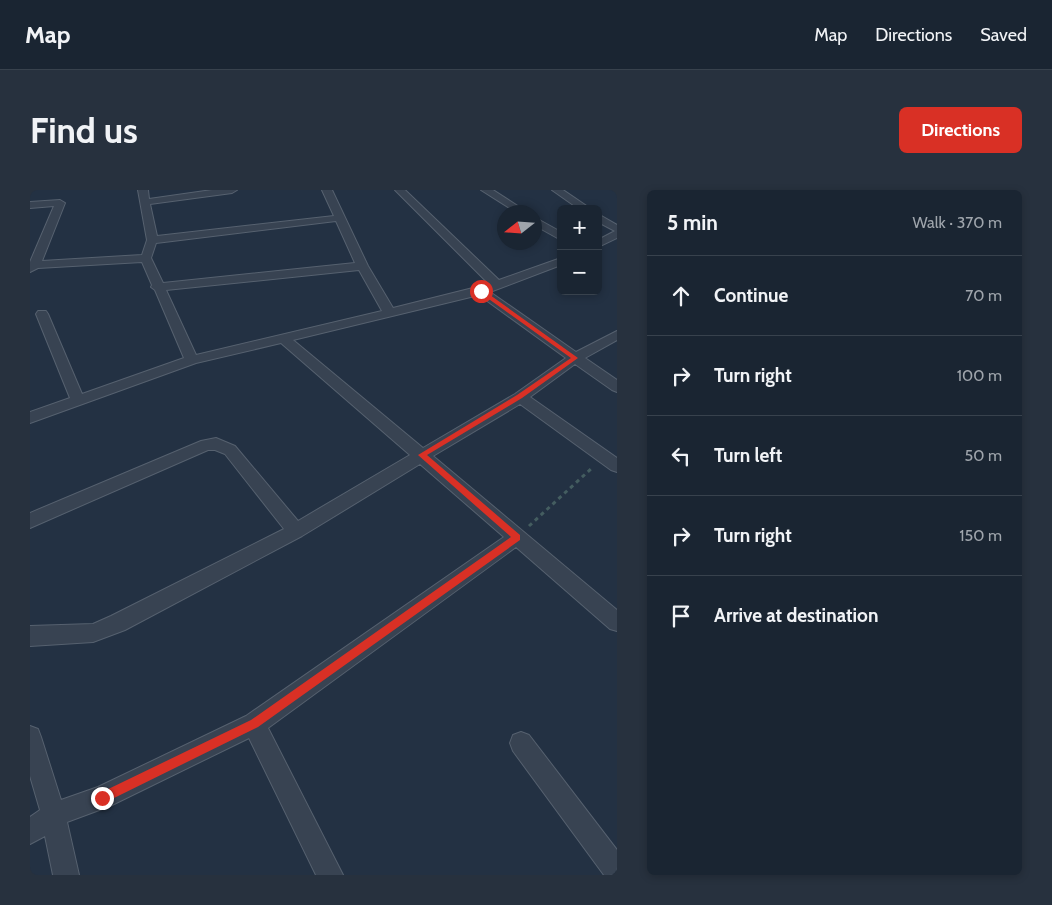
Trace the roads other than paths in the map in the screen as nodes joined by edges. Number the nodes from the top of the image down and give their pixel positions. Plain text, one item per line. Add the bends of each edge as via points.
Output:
1 (63, 190) edge
2 (143, 190) edge
3 (232, 190) edge
4 (327, 190) edge
5 (400, 190) edge
6 (486, 190) edge
7 (557, 190) edge
8 (146, 202) junction
9 (60, 204) junction
10 (30, 205) edge
11 (511, 205) edge
12 (582, 205) edge
13 (340, 218) junction
14 (602, 220) edge
15 (542, 225) edge
16 (617, 229) edge
17 (557, 234) edge
18 (617, 234) edge
19 (152, 240) junction
20 (602, 242) edge
21 (146, 258) junction
22 (557, 263) edge
23 (32, 266) edge
24 (362, 266) junction
25 (498, 286) junction
26 (158, 287) junction
27 (481, 291) junction
28 (42, 314) dead end
29 (390, 314) junction
30 (617, 335) edge
31 (284, 339) junction
32 (575, 358) junction
33 (192, 360) junction
34 (617, 387) edge
35 (520, 397) junction
36 (78, 401) junction
37 (30, 418) edge
38 (422, 455) junction
39 (617, 466) edge
40 (30, 521) edge
41 (296, 531) junction
42 (517, 537) junction
43 (617, 622) edge
44 (30, 636) edge
45 (254, 724) junction
46 (30, 737) edge
47 (521, 743) dead end
48 (53, 815) junction
49 (30, 832) edge
50 (617, 872) edge
51 (66, 875) edge
52 (330, 875) edge

1 - 9 street
2 - 8 street
3 - 8 street
4 - 13 street
5 - 25 street
6 - 11 street
7 - 12 street via 570,194
8 - 19 street
9 - 10 street
9 - 23 street
13 - 19 street
13 - 24 street
14 - 16 street
15 - 17 street
18 - 20 street
19 - 21 street
21 - 23 street
21 - 26 street
22 - 25 street
24 - 26 street
24 - 29 street
25 - 27 street
26 - 33 street
27 - 29 street
27 - 32 street
28 - 36 street
29 - 31 street
30 - 32 street
31 - 33 street
31 - 38 street
32 - 34 street
32 - 35 street
33 - 36 street
35 - 38 street
35 - 39 street
36 - 37 street
38 - 41 street
38 - 42 street
40 - 41 street via 206,445 216,444 230,450
41 - 44 street via 93,633
42 - 43 street
42 - 45 street
45 - 48 street via 102,798
45 - 52 street
46 - 48 street
47 - 50 street
48 - 49 street
48 - 51 street

